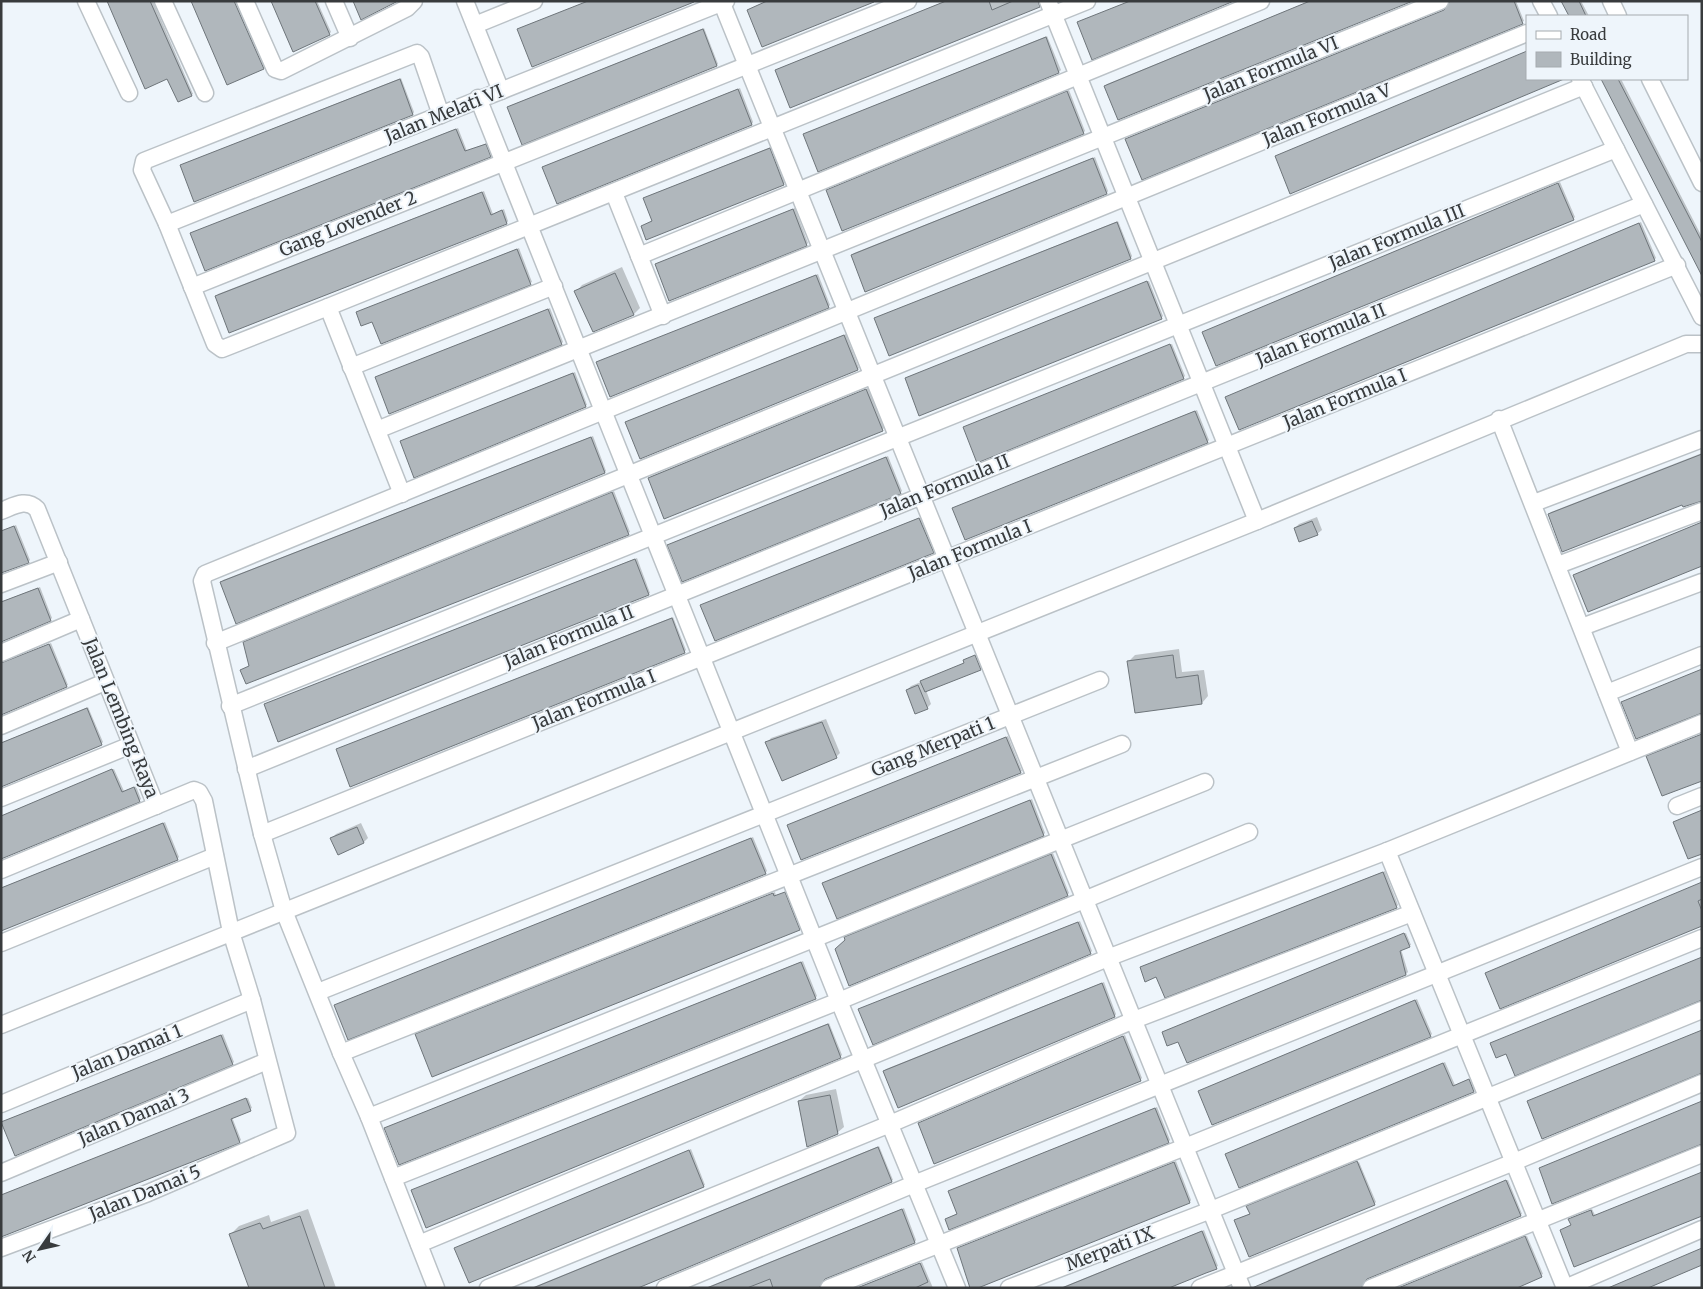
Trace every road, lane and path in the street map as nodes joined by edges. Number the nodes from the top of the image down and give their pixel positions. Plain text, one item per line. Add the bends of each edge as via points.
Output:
1 (86, 1) edge
2 (163, 1) edge
3 (245, 1) edge
4 (334, 1) edge
5 (414, 1) edge
6 (465, 1) edge
7 (534, 1) edge
8 (908, 1) edge
9 (1087, 1) edge
10 (1261, 1) edge
11 (1440, 1) edge
12 (1541, 1) edge
13 (1611, 1) edge
14 (723, 2) edge
15 (1051, 8) edge
16 (1548, 15) edge
17 (1618, 15) edge
18 (475, 25) junction
19 (1526, 33) edge
20 (350, 38) junction
21 (747, 65) junction
22 (1078, 76) junction
23 (1650, 80) edge
24 (1582, 83) edge
25 (501, 91) junction
26 (130, 93) dead end
27 (205, 93) dead end
28 (478, 98) junction
29 (441, 115) junction
30 (772, 128) junction
31 (1103, 137) junction
32 (1616, 149) junction
33 (503, 161) junction
34 (1702, 183) edge
35 (797, 190) junction
36 (614, 193) junction
37 (1127, 196) junction
38 (1644, 204) junction
39 (167, 224) junction
40 (529, 224) junction
41 (822, 250) junction
42 (639, 256) junction
43 (1153, 262) junction
44 (1677, 265) junction
45 (554, 286) junction
46 (192, 287) junction
47 (328, 307) junction
48 (847, 311) junction
49 (663, 316) junction
50 (1702, 318) edge
51 (1178, 325) junction
52 (1702, 344) edge
53 (578, 347) junction
54 (352, 367) junction
55 (873, 376) junction
56 (1202, 383) junction
57 (603, 410) junction
58 (1499, 419) junction
59 (376, 430) junction
60 (898, 438) junction
61 (1702, 439) edge
62 (1227, 446) junction
63 (629, 473) junction
64 (402, 494) junction
65 (922, 496) junction
66 (1534, 503) junction
67 (1, 511) edge
68 (1702, 511) edge
69 (1257, 521) junction
70 (653, 534) junction
71 (947, 559) junction
72 (59, 562) junction
73 (1558, 565) junction
74 (1702, 582) edge
75 (1, 584) edge
76 (677, 593) junction
77 (81, 619) junction
78 (1582, 627) junction
79 (978, 634) junction
80 (215, 643) junction
81 (1, 653) edge
82 (1702, 655) edge
83 (702, 656) junction
84 (1100, 680) dead end
85 (105, 682) junction
86 (1607, 693) junction
87 (230, 706) junction
88 (1011, 716) junction
89 (1702, 723) edge
90 (1, 726) edge
91 (733, 732) junction
92 (1122, 744) dead end
93 (131, 745) junction
94 (1630, 752) junction
95 (246, 769) junction
96 (1036, 778) junction
97 (1205, 782) dead end
98 (1702, 796) edge
99 (1, 798) edge
100 (156, 806) junction
101 (1677, 806) dead end
102 (766, 814) junction
103 (1249, 832) dead end
104 (262, 834) junction
105 (1061, 840) junction
106 (1387, 851) junction
107 (215, 856) junction
108 (1702, 867) edge
109 (1, 870) edge
110 (790, 875) junction
111 (1085, 898) junction
112 (1412, 913) junction
113 (278, 914) junction
114 (231, 932) junction
115 (815, 937) junction
116 (1702, 938) edge
117 (1, 943) edge
118 (1110, 958) junction
119 (1438, 975) junction
120 (318, 992) junction
121 (252, 1000) junction
122 (839, 1001) junction
123 (1702, 1010) edge
124 (1134, 1020) junction
125 (1, 1026) edge
126 (1462, 1035) junction
127 (341, 1054) junction
128 (267, 1061) junction
129 (865, 1061) junction
130 (1702, 1082) edge
131 (1160, 1085) junction
132 (1488, 1097) junction
133 (1, 1104) edge
134 (369, 1117) junction
135 (890, 1124) junction
136 (287, 1134) joint
137 (1185, 1147) junction
138 (1702, 1154) edge
139 (1514, 1162) junction
140 (1, 1173) edge
141 (393, 1178) junction
142 (914, 1184) junction
143 (1211, 1210) junction
144 (1538, 1221) junction
145 (1702, 1229) edge
146 (938, 1243) junction
147 (419, 1244) junction
148 (1, 1248) edge
149 (1240, 1281) edge
150 (436, 1288) edge
151 (488, 1288) edge
152 (665, 1288) edge
153 (829, 1288) edge
154 (957, 1288) edge
155 (1009, 1288) edge
156 (1200, 1288) edge
157 (1371, 1288) edge
158 (1565, 1288) edge

1 - 26 street
2 - 27 street
3 - 20 street via 277,71 286,70
4 - 20 street
5 - 20 street via 407,8
6 - 18 street
7 - 18 street
8 - 21 street, Gang Lovender 2
9 - 15 street
10 - 22 street
11 - 31 street, Jalan Formula VI
12 - 16 street
13 - 17 street
14 - 21 street
14 - 25 street, Jalan Melati VI
15 - 22 street
15 - 30 street
18 - 25 street
19 - 37 street, Jalan Formula V
21 - 30 street
21 - 33 street, Gang Lovender 2
22 - 31 street
22 - 35 street
23 - 34 street
24 - 32 street
24 - 43 street
25 - 28 street, Jalan Melati VI
28 - 29 street, Jalan Melati VI
28 - 33 street
29 - 39 street, Jalan Melati VI
29 - 39 street via 417,53 144,161 141,165
30 - 35 street
30 - 36 street
31 - 37 street
31 - 41 street, Jalan Formula VI
32 - 38 street
32 - 51 street, Jalan Formula III
33 - 40 street
33 - 46 street, Gang Lovender 2
35 - 41 street
35 - 42 street
36 - 40 street
36 - 42 street
37 - 43 street
37 - 48 street, Jalan Formula V
38 - 44 street
38 - 56 street, Jalan Formula II
39 - 46 street
40 - 45 street
40 - 47 street
41 - 48 street
41 - 49 street, Jalan Formula VI
42 - 49 street
43 - 51 street
43 - 55 street
44 - 50 street
44 - 62 street, Jalan Formula I
45 - 53 street
45 - 54 street
46 - 47 street via 215,344 222,349
47 - 54 street
48 - 55 street
48 - 57 street, Jalan Formula V
49 - 53 street, Jalan Formula VI
51 - 56 street
51 - 60 street, Jalan Formula III
52 - 58 street via 1686,344
53 - 57 street
53 - 59 street, Jalan Formula VI
54 - 59 street
55 - 60 street
55 - 63 street
56 - 62 street
56 - 65 street, Jalan Formula II
57 - 63 street
57 - 64 street, Jalan Formula V
58 - 66 street
58 - 69 street
59 - 64 street
60 - 65 street
60 - 70 street, Jalan Formula III
61 - 66 street
62 - 69 street
62 - 71 street, Jalan Formula I
63 - 70 street
63 - 80 street
64 - 80 street, Jalan Formula V via 204,574 202,581
65 - 71 street
65 - 76 street, Jalan Formula II
66 - 73 street
67 - 72 street, Jalan Lembing Raya via 24,502 32,504
68 - 73 street
69 - 79 street
70 - 76 street
70 - 87 street, Jalan Formula III
71 - 79 street
71 - 83 street, Jalan Formula I
72 - 75 street
72 - 77 street, Jalan Lembing Raya
73 - 78 street
74 - 78 street
76 - 83 street
76 - 95 street, Jalan Formula II
77 - 81 street
77 - 85 street, Jalan Lembing Raya
78 - 86 street
79 - 88 street
79 - 91 street
80 - 87 street
82 - 86 street
83 - 91 street
83 - 104 street, Jalan Formula I
84 - 88 street, Gang Merpati 1
85 - 90 street
85 - 93 street, Jalan Lembing Raya
86 - 94 street
87 - 95 street
88 - 96 street
88 - 102 street, Gang Merpati 1
89 - 94 street
91 - 102 street
91 - 113 street
92 - 96 street
93 - 99 street
93 - 100 street, Jalan Lembing Raya
94 - 106 street
95 - 104 street
96 - 105 street
96 - 110 street
97 - 105 street
98 - 101 street
100 - 107 street, Jalan Lembing Raya via 194,790 199,792 204,801
100 - 109 street
102 - 110 street
102 - 120 street, Gang Merpati 1
103 - 111 street
104 - 113 street
105 - 111 street
105 - 115 street
106 - 112 street
106 - 118 street
107 - 114 street, Jalan Lembing Raya
107 - 117 street
108 - 119 street
110 - 115 street
110 - 127 street
111 - 118 street
111 - 122 street
112 - 119 street
112 - 124 street
113 - 114 street
113 - 120 street
114 - 121 street, Jalan Lembing Raya
114 - 125 street
115 - 122 street
115 - 134 street
116 - 126 street
118 - 124 street
118 - 129 street
119 - 126 street
119 - 131 street
120 - 127 street
121 - 128 street, Jalan Lembing Raya
121 - 133 street, Jalan Damai 1
122 - 129 street
122 - 141 street
123 - 132 street, Merpati IX
124 - 131 street
124 - 135 street
126 - 132 street
126 - 137 street
127 - 134 street
128 - 136 street, Jalan Lembing Raya
128 - 140 street, Jalan Damai 3
129 - 135 street
129 - 147 street
130 - 139 street
131 - 137 street
131 - 142 street
132 - 139 street
132 - 143 street, Merpati IX
134 - 141 street
135 - 142 street
135 - 151 street
136 - 148 street, Jalan Damai 5 via 148,1193
137 - 143 street
137 - 146 street
138 - 144 street
139 - 144 street
139 - 149 street
141 - 147 street
142 - 146 street
142 - 152 street
143 - 149 street
143 - 155 street, Merpati IX
144 - 157 street
144 - 158 street
145 - 158 street
146 - 153 street
146 - 154 street
147 - 150 street
149 - 156 street

